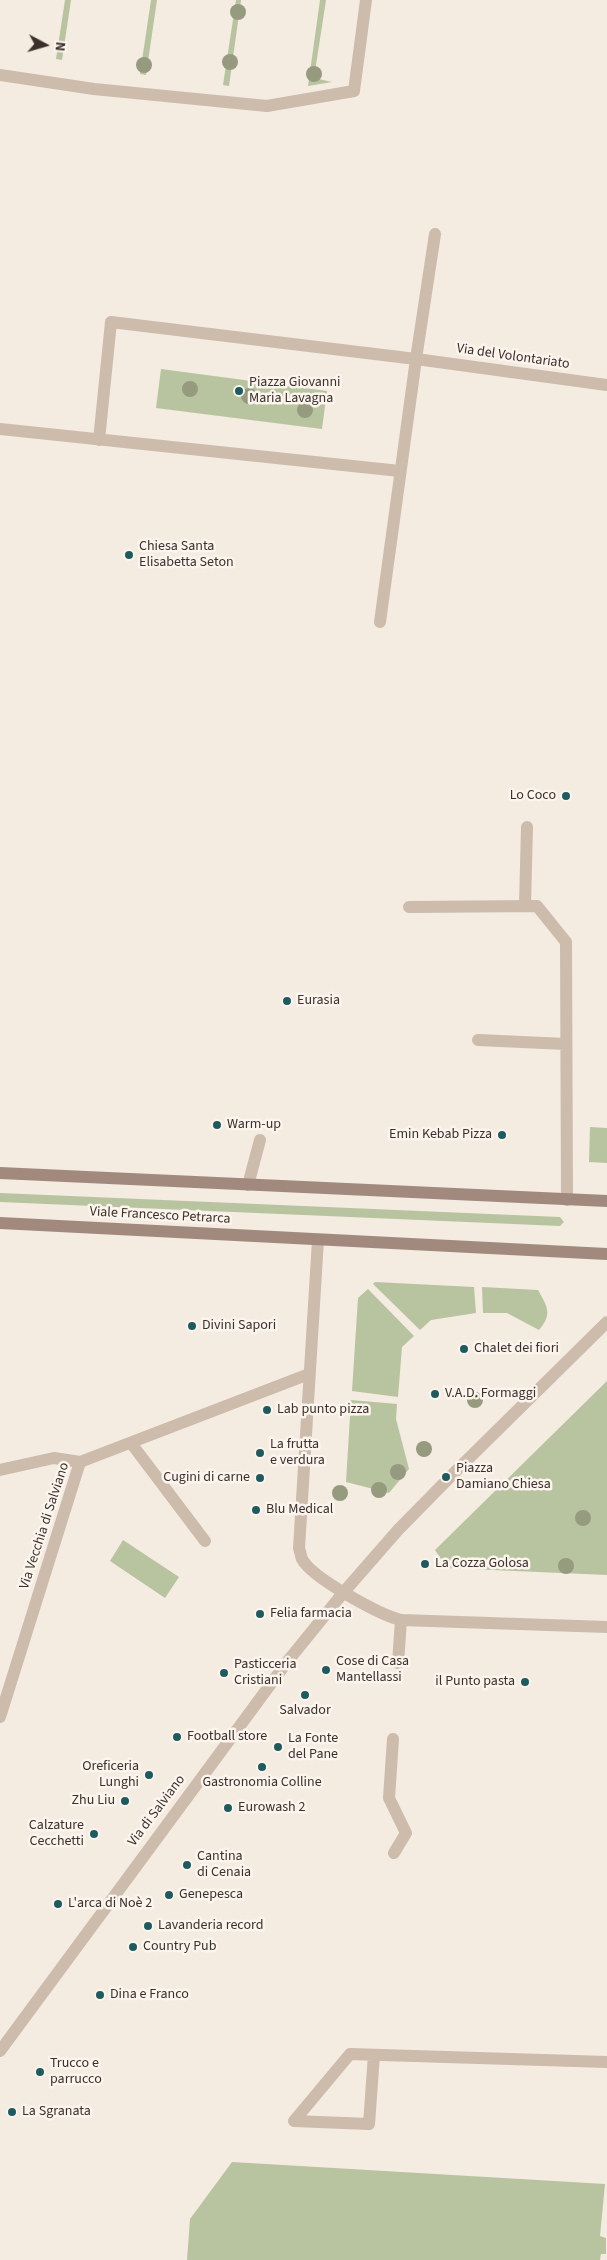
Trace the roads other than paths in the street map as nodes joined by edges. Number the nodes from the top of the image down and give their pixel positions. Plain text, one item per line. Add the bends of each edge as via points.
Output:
1 (366, 0) edge
2 (0, 75) edge
3 (435, 234) dead end
4 (416, 359) junction
5 (607, 385) edge
6 (0, 429) edge
7 (99, 440) junction
8 (400, 471) junction
9 (380, 622) dead end
10 (527, 827) dead end
11 (525, 906) junction
12 (410, 907) dead end
13 (478, 1040) dead end
14 (566, 1044) junction
15 (260, 1140) dead end
16 (0, 1173) edge
17 (248, 1185) junction
18 (567, 1200) junction
19 (607, 1201) edge
20 (0, 1223) edge
21 (318, 1240) junction
22 (607, 1254) edge
23 (607, 1322) edge
24 (309, 1374) junction
25 (131, 1443) junction
26 (80, 1462) junction
27 (0, 1470) edge
28 (205, 1541) dead end
29 (343, 1592) junction
30 (401, 1620) junction
31 (607, 1627) edge
32 (398, 1662) dead end
33 (0, 1717) edge
34 (392, 1739) dead end
35 (394, 1853) dead end
36 (0, 2051) edge
37 (374, 2055) junction
38 (607, 2062) edge

1 - 2 street via 354,91 267,106 94,89
3 - 4 street
4 - 5 street, Via del Volontariato
4 - 7 street via 111,322
4 - 8 street
6 - 7 street
7 - 8 street
8 - 9 street
10 - 11 street
11 - 12 street
11 - 14 street via 537,906 566,942
13 - 14 street
14 - 18 street
15 - 17 street
16 - 17 main road
17 - 18 main road
18 - 19 main road
20 - 21 main road, Viale Francesco Petrarca
21 - 22 main road
21 - 24 street
23 - 29 street via 398,1530
24 - 25 street, Via Vecchia di Salviano
24 - 29 street via 299,1548 302,1560
25 - 26 street, Via Vecchia di Salviano
25 - 28 street
26 - 27 street via 54,1458
26 - 33 street, Via Vecchia di Salviano
29 - 30 street via 386,1617
29 - 36 street, Via di Salviano via 275,1677
30 - 31 street
30 - 32 street
34 - 35 street via 389,1798 406,1832
37 - 37 street via 350,2054 294,2121 369,2124
37 - 38 street

